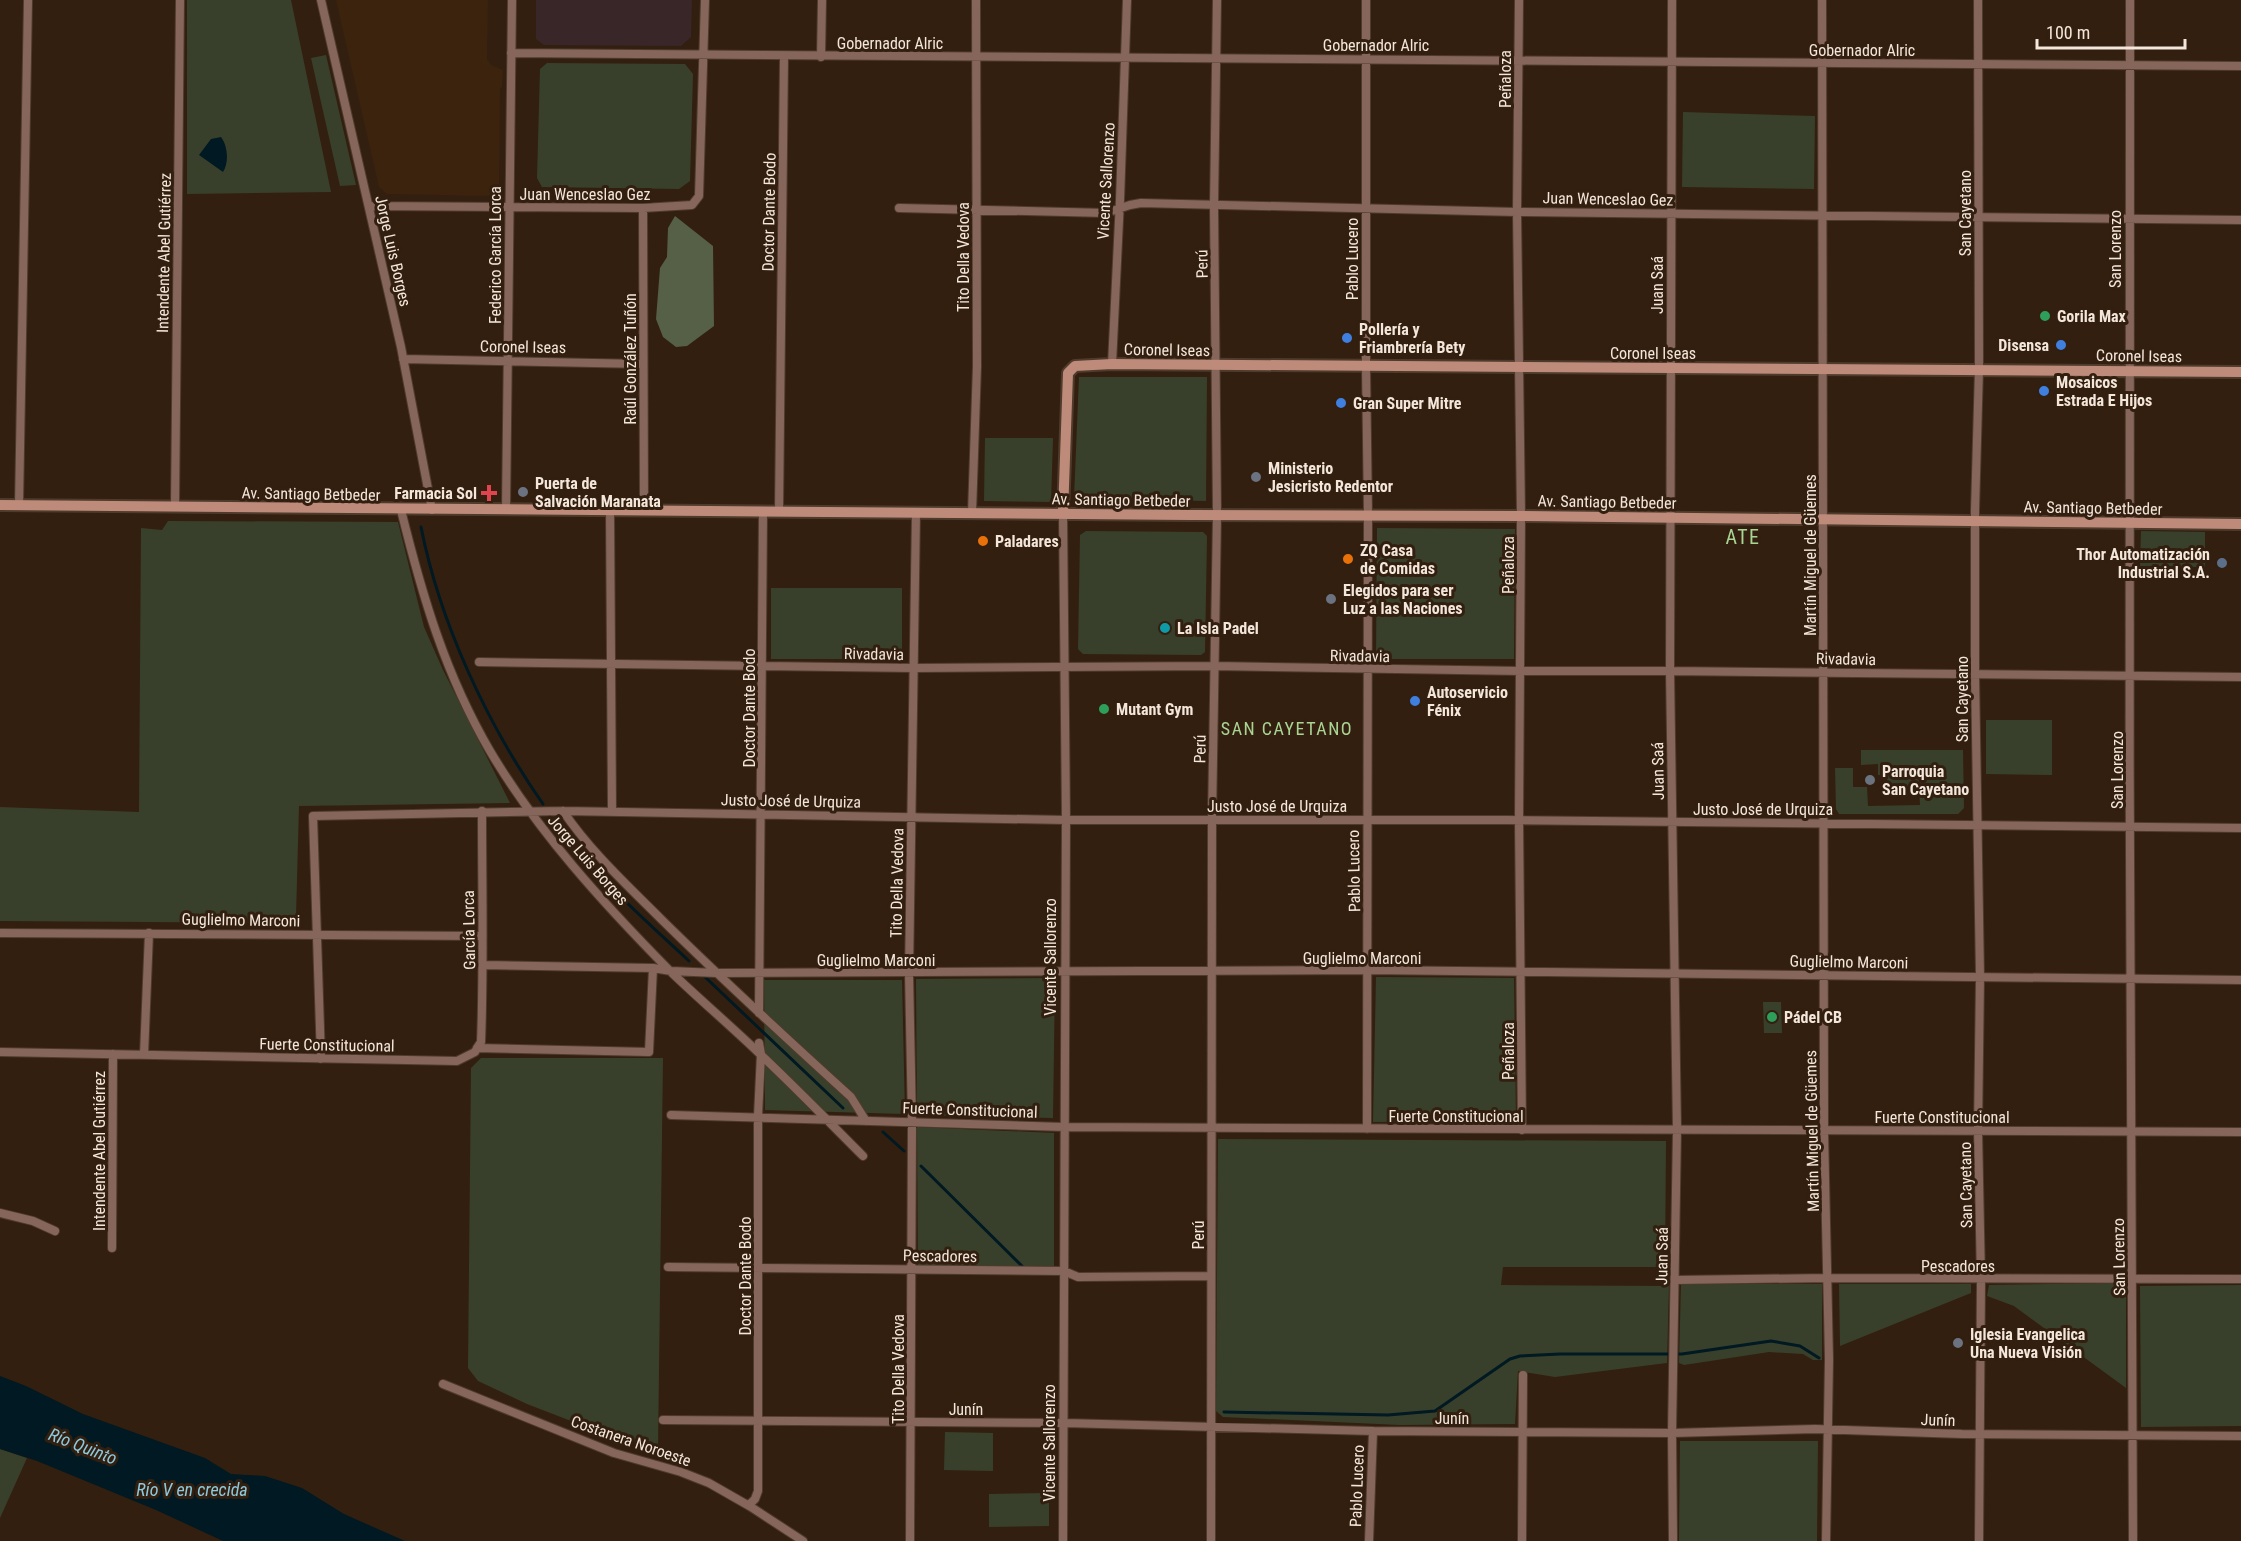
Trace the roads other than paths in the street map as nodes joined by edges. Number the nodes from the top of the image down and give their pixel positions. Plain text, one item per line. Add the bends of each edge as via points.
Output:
1 (28, 0) edge
2 (180, 0) edge
3 (321, 0) edge
4 (512, 0) edge
5 (705, 0) edge
6 (822, 0) edge
7 (976, 0) edge
8 (1127, 0) edge
9 (1216, 0) edge
10 (1366, 0) edge
11 (1519, 0) edge
12 (1672, 0) edge
13 (1822, 0) edge
14 (1978, 0) edge
15 (2130, 0) edge
16 (511, 53) junction
17 (704, 55) junction
18 (784, 57) junction
19 (821, 57) junction
20 (976, 57) junction
21 (1126, 57) junction
22 (1217, 58) junction
23 (1365, 59) junction
24 (1518, 60) junction
25 (1671, 62) junction
26 (1822, 63) junction
27 (1977, 64) junction
28 (2130, 65) junction
29 (2241, 66) edge
30 (370, 206) junction
31 (1214, 206) junction
32 (509, 207) junction
33 (643, 208) junction
34 (899, 208) dead end
35 (1365, 208) junction
36 (1120, 210) junction
37 (977, 211) junction
38 (1517, 212) junction
39 (1671, 213) junction
40 (1822, 215) junction
41 (1979, 217) junction
42 (2128, 218) junction
43 (2241, 220) edge
44 (403, 359) junction
45 (508, 363) junction
46 (643, 364) junction
47 (1112, 364) junction
48 (1217, 366) junction
49 (1366, 367) junction
50 (1519, 367) junction
51 (1671, 368) junction
52 (1823, 369) junction
53 (1979, 369) junction
54 (2129, 371) junction
55 (2241, 372) edge
56 (1068, 373) joint
57 (0, 505) edge
58 (19, 505) junction
59 (175, 507) junction
60 (401, 510) junction
61 (432, 510) junction
62 (507, 510) junction
63 (610, 510) junction
64 (644, 510) junction
65 (763, 511) junction
66 (779, 511) junction
67 (916, 513) junction
68 (972, 513) junction
69 (1063, 514) junction
70 (1217, 515) junction
71 (1368, 515) junction
72 (1521, 516) junction
73 (1670, 518) junction
74 (1823, 519) junction
75 (1976, 521) junction
76 (2131, 523) junction
77 (2241, 524) edge
78 (479, 662) dead end
79 (611, 664) junction
80 (762, 666) junction
81 (1214, 666) junction
82 (914, 668) junction
83 (1064, 668) junction
84 (1368, 669) junction
85 (1670, 671) junction
86 (1522, 672) junction
87 (1823, 673) junction
88 (1976, 674) junction
89 (2131, 675) junction
90 (2241, 677) edge
91 (482, 811) junction
92 (528, 811) junction
93 (563, 811) junction
94 (612, 812) junction
95 (762, 814) junction
96 (912, 817) junction
97 (1212, 819) junction
98 (1367, 819) junction
99 (1066, 820) junction
100 (1519, 820) junction
101 (1672, 823) junction
102 (1824, 823) junction
103 (1977, 826) junction
104 (2130, 827) junction
105 (2241, 828) edge
106 (0, 933) edge
107 (149, 933) junction
108 (318, 934) junction
109 (482, 936) junction
110 (484, 965) junction
111 (653, 968) junction
112 (1368, 970) junction
113 (671, 971) junction
114 (1213, 971) junction
115 (1064, 972) junction
116 (1521, 972) junction
117 (716, 973) junction
118 (759, 973) junction
119 (909, 974) junction
120 (1676, 974) junction
121 (1824, 976) junction
122 (1980, 977) junction
123 (2131, 979) junction
124 (2241, 980) edge
125 (759, 1013) junction
126 (759, 1043) dead end
127 (477, 1048) junction
128 (0, 1052) edge
129 (113, 1054) junction
130 (761, 1054) junction
131 (144, 1055) junction
132 (321, 1059) junction
133 (671, 1115) dead end
134 (758, 1116) junction
135 (827, 1120) junction
136 (866, 1121) junction
137 (912, 1122) junction
138 (1064, 1127) junction
139 (1211, 1128) junction
140 (1367, 1129) junction
141 (1522, 1130) junction
142 (1677, 1130) junction
143 (1978, 1130) junction
144 (1824, 1131) junction
145 (2130, 1131) junction
146 (2241, 1132) edge
147 (863, 1156) dead end
148 (0, 1213) edge
149 (55, 1231) dead end
150 (112, 1248) dead end
151 (668, 1267) dead end
152 (758, 1268) junction
153 (911, 1270) junction
154 (1064, 1271) junction
155 (1211, 1276) junction
156 (1827, 1278) junction
157 (2133, 1278) junction
158 (2241, 1279) edge
159 (1675, 1280) junction
160 (1981, 1280) junction
161 (1523, 1375) dead end
162 (443, 1383) dead end
163 (663, 1420) dead end
164 (758, 1421) junction
165 (912, 1422) junction
166 (1065, 1423) junction
167 (1212, 1426) junction
168 (1828, 1430) junction
169 (1373, 1431) junction
170 (1523, 1432) junction
171 (1672, 1432) junction
172 (1980, 1434) junction
173 (2132, 1435) junction
174 (2241, 1436) edge
175 (749, 1505) junction
176 (803, 1541) edge
177 (910, 1541) edge
178 (1063, 1541) edge
179 (1211, 1541) edge
180 (1369, 1541) edge
181 (1522, 1541) edge
182 (1673, 1541) edge
183 (1826, 1541) edge
184 (1979, 1541) edge
185 (2133, 1541) edge

1 - 58 street
2 - 59 street, Intendente Abel Gutiérrez
3 - 30 street, Jorge Luis Borges
4 - 16 street, Federico García Lorca
5 - 17 street
6 - 19 street
7 - 20 street, Tito Della Vedova
8 - 21 street, Vicente Sallorenzo
9 - 22 street, Perú
10 - 23 street, Pablo Lucero
11 - 24 street, Peñaloza
12 - 25 street, Juan Saá
13 - 26 street, Martín Miguel de Güemes
14 - 27 street, San Cayetano
15 - 28 street, San Lorenzo
16 - 17 street, Gobernador Alric
16 - 32 street, Federico García Lorca
17 - 18 street, Gobernador Alric
17 - 33 street, Juan Wenceslao Gez via 699,196 693,204
18 - 19 street, Gobernador Alric
18 - 66 street, Doctor Dante Bodo
19 - 20 street, Gobernador Alric
20 - 21 street, Gobernador Alric
20 - 37 street, Tito Della Vedova
21 - 22 street, Gobernador Alric
21 - 36 street, Vicente Sallorenzo
22 - 23 street, Gobernador Alric
22 - 31 street, Perú
23 - 24 street, Gobernador Alric
23 - 35 street, Pablo Lucero
24 - 25 street, Gobernador Alric
24 - 38 street, Peñaloza
25 - 26 street, Gobernador Alric
25 - 39 street, Juan Saá
26 - 27 street, Gobernador Alric
26 - 40 street, Martín Miguel de Güemes
27 - 28 street, Gobernador Alric
27 - 41 street, San Cayetano
28 - 29 street, Gobernador Alric
28 - 42 street, San Lorenzo
30 - 32 street, Juan Wenceslao Gez
30 - 44 street, Jorge Luis Borges
31 - 35 street, Juan Wenceslao Gez
31 - 36 street, Juan Wenceslao Gez via 1141,204
31 - 48 street, Perú
32 - 33 street, Juan Wenceslao Gez
32 - 45 street, Federico García Lorca
33 - 46 street, Raúl González Tuñón
34 - 37 street, Juan Wenceslao Gez
35 - 38 street, Juan Wenceslao Gez
35 - 49 street, Pablo Lucero
36 - 37 street, Juan Wenceslao Gez
36 - 47 street, Vicente Sallorenzo
37 - 68 street, Tito Della Vedova
38 - 39 street, Juan Wenceslao Gez
38 - 50 street, Peñaloza
39 - 40 street, Juan Wenceslao Gez
39 - 51 street, Juan Saá
40 - 41 street, Juan Wenceslao Gez
40 - 52 street, Martín Miguel de Güemes
41 - 42 street, Juan Wenceslao Gez
41 - 53 street, San Cayetano
42 - 43 street, Juan Wenceslao Gez
42 - 54 street, San Lorenzo
44 - 45 street, Coronel Iseas
44 - 61 street, Jorge Luis Borges
45 - 46 street, Coronel Iseas
45 - 62 street, Federico García Lorca
46 - 64 street, Raúl González Tuñón
47 - 48 main road, Coronel Iseas
47 - 56 main road, Coronel Iseas via 1076,366
48 - 49 main road, Coronel Iseas
48 - 70 street, Perú
49 - 50 main road, Coronel Iseas
49 - 71 street, Pablo Lucero
50 - 51 main road, Coronel Iseas
50 - 72 street, Peñaloza
51 - 52 main road, Coronel Iseas
51 - 73 street, Juan Saá
52 - 53 main road, Coronel Iseas
52 - 74 street, Martín Miguel de Güemes
53 - 54 main road, Coronel Iseas
53 - 75 street, San Cayetano
54 - 55 main road, Coronel Iseas
54 - 76 street, San Lorenzo
56 - 69 main road, Vicente Sallorenzo
57 - 58 main road, Av. Santiago Betbeder
58 - 59 main road, Av. Santiago Betbeder
59 - 60 main road, Av. Santiago Betbeder
60 - 61 main road, Av. Santiago Betbeder
60 - 92 street, Jorge Luis Borges via 433,629 460,693 489,750
61 - 62 main road, Av. Santiago Betbeder
62 - 63 main road, Av. Santiago Betbeder
63 - 64 main road, Av. Santiago Betbeder
63 - 79 street
64 - 65 main road, Av. Santiago Betbeder
65 - 66 main road, Av. Santiago Betbeder
65 - 80 street, Doctor Dante Bodo
66 - 67 main road, Av. Santiago Betbeder
67 - 68 main road, Av. Santiago Betbeder
67 - 82 street, Tito Della Vedova
68 - 69 main road, Av. Santiago Betbeder
69 - 70 main road, Av. Santiago Betbeder
69 - 83 street, Vicente Sallorenzo
70 - 71 main road, Av. Santiago Betbeder
70 - 81 street, Perú
71 - 72 main road, Av. Santiago Betbeder
71 - 84 street, Pablo Lucero
72 - 73 main road, Av. Santiago Betbeder
72 - 86 street, Peñaloza
73 - 74 main road, Av. Santiago Betbeder
73 - 85 street, Juan Saá
74 - 75 main road, Av. Santiago Betbeder
74 - 87 street, Martín Miguel de Güemes
75 - 76 main road, Av. Santiago Betbeder
75 - 88 street, San Cayetano
76 - 77 main road, Av. Santiago Betbeder
76 - 89 street, San Lorenzo
78 - 79 street, Rivadavia
79 - 80 street, Rivadavia
79 - 94 street
80 - 82 street, Rivadavia
80 - 95 street, Doctor Dante Bodo
81 - 83 street, Rivadavia
81 - 84 street, Rivadavia
81 - 97 street, Perú
82 - 83 street, Rivadavia
82 - 96 street, Tito Della Vedova
83 - 99 street, Vicente Sallorenzo
84 - 86 street, Rivadavia
84 - 98 street, Pablo Lucero
85 - 86 street, Rivadavia
85 - 87 street, Rivadavia
85 - 101 street, Juan Saá
86 - 100 street, Peñaloza
87 - 88 street, Rivadavia
87 - 102 street, Martín Miguel de Güemes
88 - 89 street, Rivadavia
88 - 103 street, San Cayetano
89 - 90 street, Rivadavia
89 - 104 street, San Lorenzo
91 - 92 street, Justo José de Urquiza
91 - 108 street, Justo José de Urquiza via 313,816
91 - 109 street, García Lorca
92 - 93 street, Justo José de Urquiza
92 - 113 street, Jorge Luis Borges via 588,883
93 - 94 street, Justo José de Urquiza
93 - 117 street, Jorge Luis Borges via 612,870
94 - 95 street, Justo José de Urquiza
95 - 96 street, Justo José de Urquiza
95 - 118 street, Doctor Dante Bodo
96 - 99 street, Justo José de Urquiza
96 - 119 street, Tito Della Vedova
97 - 98 street, Justo José de Urquiza
97 - 99 street, Justo José de Urquiza
97 - 114 street, Perú
98 - 100 street, Justo José de Urquiza
98 - 112 street, Pablo Lucero
99 - 115 street, Vicente Sallorenzo
100 - 101 street, Justo José de Urquiza
100 - 116 street, Peñaloza
101 - 102 street, Justo José de Urquiza
101 - 120 street, Juan Saá
102 - 103 street, Justo José de Urquiza
102 - 121 street, Martín Miguel de Güemes
103 - 104 street, Justo José de Urquiza
103 - 122 street, San Cayetano
104 - 105 street, Justo José de Urquiza
104 - 123 street, San Lorenzo
106 - 107 street, Guglielmo Marconi
107 - 108 street, Guglielmo Marconi
107 - 131 street
108 - 109 street, Guglielmo Marconi
108 - 132 street
109 - 110 street, García Lorca
110 - 111 street, Guglielmo Marconi
110 - 127 street, García Lorca via 481,1042
111 - 113 street, Guglielmo Marconi
111 - 127 street, Fuerte Constitucional via 649,1052
112 - 114 street, Guglielmo Marconi
112 - 116 street, Guglielmo Marconi
112 - 140 street, Pablo Lucero
113 - 117 street, Guglielmo Marconi
113 - 130 street, Jorge Luis Borges
114 - 115 street, Guglielmo Marconi
114 - 139 street, Perú
115 - 119 street, Guglielmo Marconi
115 - 138 street, Vicente Sallorenzo
116 - 120 street, Guglielmo Marconi
116 - 141 street, Peñaloza
117 - 118 street, Guglielmo Marconi
117 - 125 street, Jorge Luis Borges
118 - 119 street, Guglielmo Marconi
118 - 125 street, Doctor Dante Bodo
119 - 137 street, Tito Della Vedova
120 - 121 street, Guglielmo Marconi
120 - 142 street, Juan Saá
121 - 122 street, Guglielmo Marconi
121 - 144 street, Martín Miguel de Güemes
122 - 123 street, Guglielmo Marconi
122 - 143 street, San Cayetano
123 - 124 street, Guglielmo Marconi
123 - 145 street, San Lorenzo
125 - 136 street, Jorge Luis Borges via 851,1097
126 - 130 street, Doctor Dante Bodo
127 - 132 street, Fuerte Constitucional via 457,1061
128 - 129 street, Fuerte Constitucional
129 - 131 street, Fuerte Constitucional
129 - 150 street, Intendente Abel Gutiérrez
130 - 134 street, Doctor Dante Bodo
130 - 135 street, Jorge Luis Borges
131 - 132 street, Fuerte Constitucional
133 - 134 street, Fuerte Constitucional
134 - 135 street, Fuerte Constitucional
134 - 152 street, Doctor Dante Bodo
135 - 136 street, Fuerte Constitucional
135 - 147 street, Jorge Luis Borges
136 - 137 street, Fuerte Constitucional
137 - 138 street, Fuerte Constitucional
137 - 153 street, Tito Della Vedova
138 - 139 street, Fuerte Constitucional
138 - 154 street, Vicente Sallorenzo
139 - 140 street, Fuerte Constitucional
139 - 155 street, Perú
140 - 141 street, Fuerte Constitucional
141 - 142 street, Fuerte Constitucional
142 - 144 street, Fuerte Constitucional
142 - 159 street, Juan Saá
143 - 144 street, Fuerte Constitucional
143 - 145 street, Fuerte Constitucional
143 - 160 street, San Cayetano
144 - 156 street, Martín Miguel de Güemes
145 - 146 street, Fuerte Constitucional
145 - 157 street, San Lorenzo
148 - 149 street
151 - 152 street, Pescadores
152 - 153 street, Pescadores
152 - 164 street, Doctor Dante Bodo
153 - 154 street, Pescadores
153 - 165 street, Tito Della Vedova
154 - 155 street, Pescadores via 1078,1276
154 - 166 street, Vicente Sallorenzo
155 - 167 street, Perú
156 - 159 street, Pescadores
156 - 160 street, Pescadores
156 - 168 street, Martín Miguel de Güemes
157 - 158 street, Pescadores
157 - 160 street, Pescadores
157 - 173 street, San Lorenzo
159 - 171 street, Juan Saá
160 - 172 street, San Cayetano
161 - 170 street
162 - 175 street, Costanera Noroeste via 614,1453 709,1483
163 - 164 street, Junín
164 - 165 street, Junín
164 - 175 street, Doctor Dante Bodo via 758,1491
165 - 166 street, Junín
165 - 177 street, Tito Della Vedova
166 - 167 street, Junín
166 - 178 street, Vicente Sallorenzo
167 - 169 street, Junín
167 - 179 street, Perú
168 - 171 street, Junín
168 - 172 street, Junín
168 - 183 street, Martín Miguel de Güemes
169 - 170 street, Junín
169 - 180 street, Pablo Lucero
170 - 171 street, Junín
170 - 181 street
171 - 182 street, Juan Saá
172 - 173 street, Junín
172 - 184 street, San Cayetano
173 - 174 street, Junín
173 - 185 street, San Lorenzo
175 - 176 street, Costanera Noroeste

